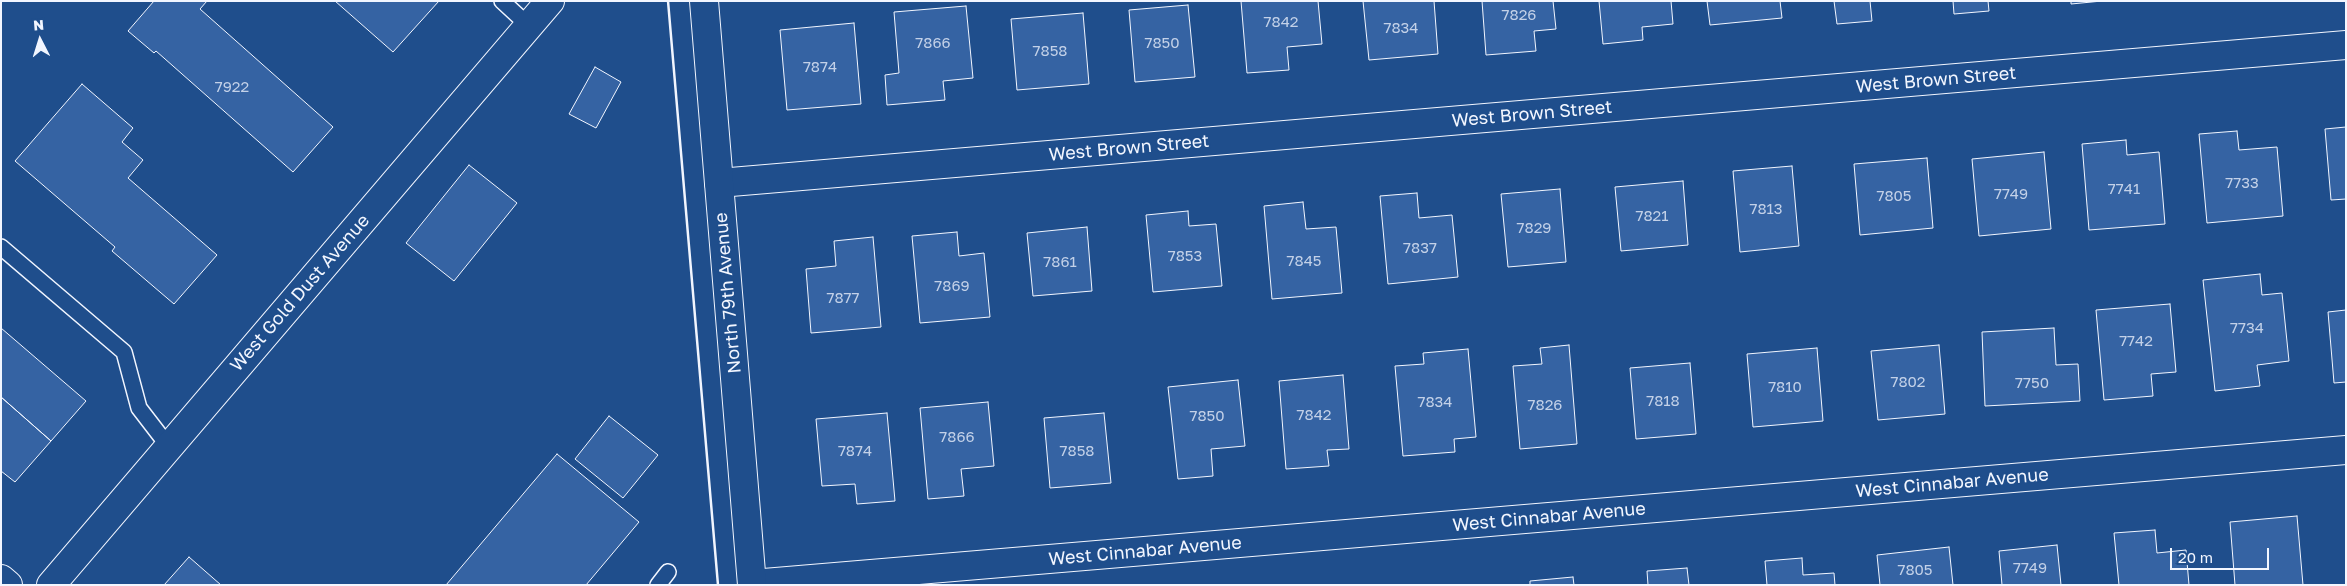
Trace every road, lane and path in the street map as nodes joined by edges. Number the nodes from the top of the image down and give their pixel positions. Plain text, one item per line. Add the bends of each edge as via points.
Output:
1 (502, 1) edge
2 (550, 1) edge
3 (704, 1) edge
4 (529, 26) junction
5 (2346, 46) edge
6 (719, 183) junction
7 (1, 248) edge
8 (169, 447) junction
9 (2346, 450) edge
10 (668, 572) dead end
11 (1, 579) edge
12 (752, 584) edge
13 (8, 585) edge
14 (50, 585) edge
15 (658, 585) edge

1 - 4 lane
2 - 4 street, West Gold Dust Avenue
3 - 6 street, North 79th Avenue
4 - 8 street, West Gold Dust Avenue
5 - 6 street, West Brown Street
6 - 12 street, North 79th Avenue
7 - 8 lane via 124,352 139,408
8 - 14 street, West Gold Dust Avenue
9 - 12 street, West Cinnabar Avenue
10 - 15 lane
11 - 13 street

